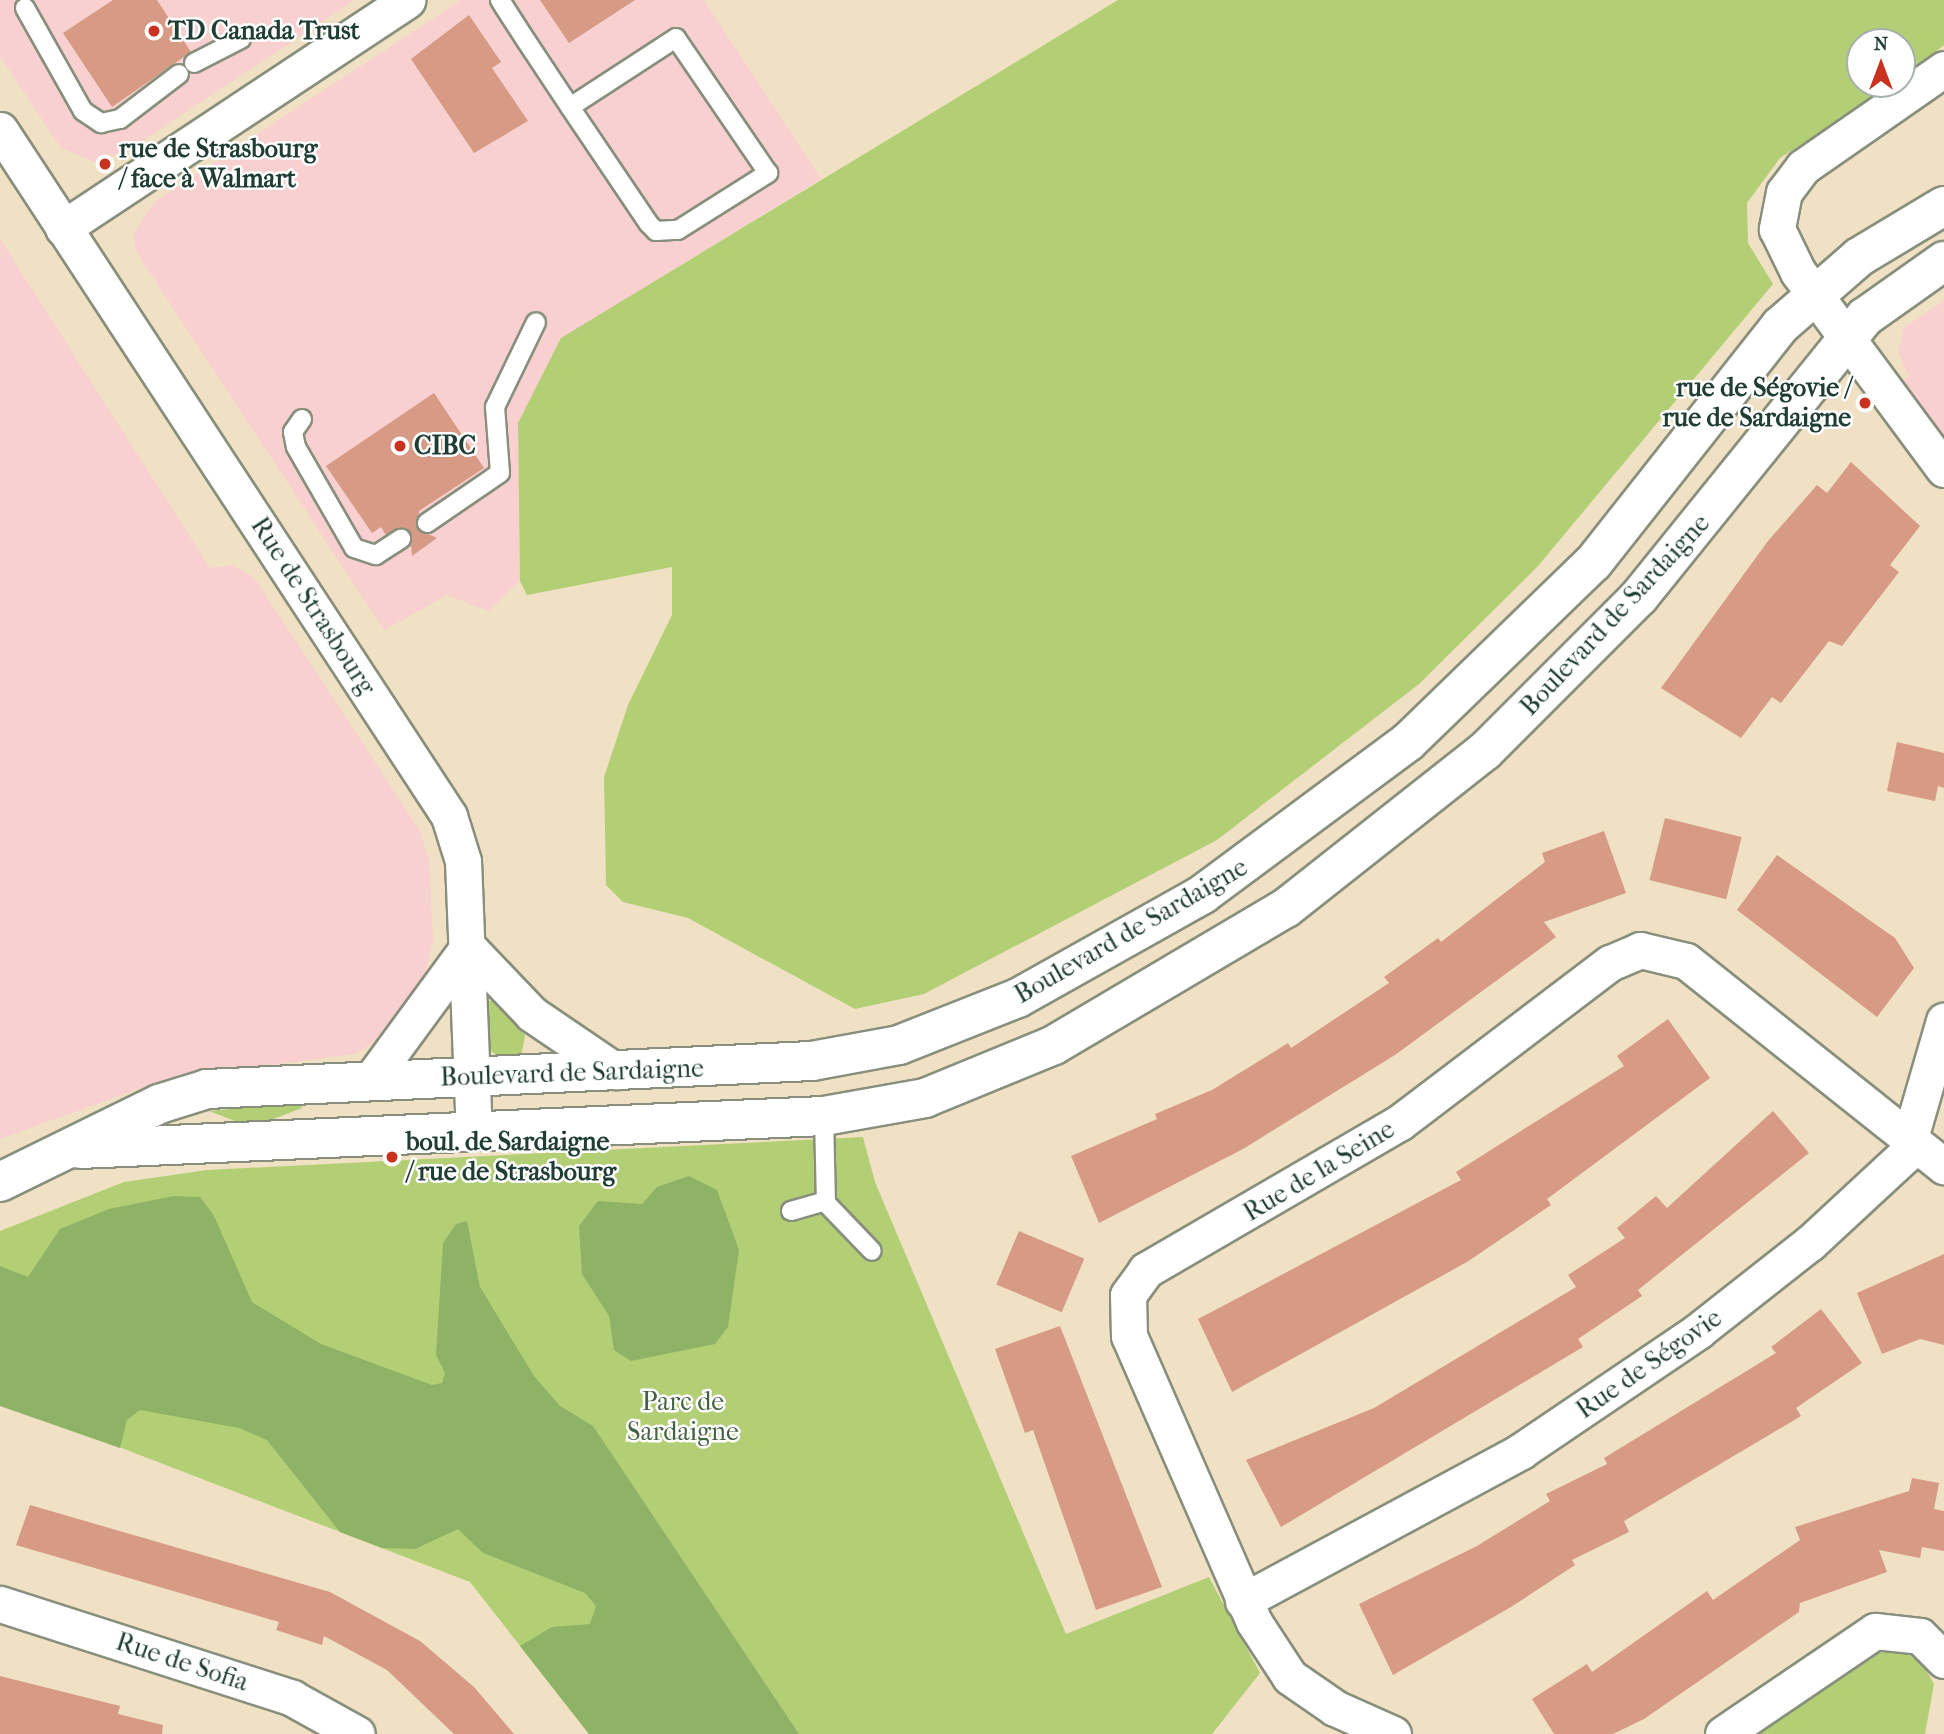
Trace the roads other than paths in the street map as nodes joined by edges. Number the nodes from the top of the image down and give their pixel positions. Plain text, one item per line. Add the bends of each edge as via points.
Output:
1 (407, 0) edge
2 (500, 0) edge
3 (25, 8) dead end
4 (241, 39) dead end
5 (194, 63) dead end
6 (1944, 69) edge
7 (179, 74) dead end
8 (570, 107) junction
9 (0, 130) edge
10 (1944, 206) edge
11 (64, 228) junction
12 (1944, 261) edge
13 (1814, 293) junction
14 (536, 322) dead end
15 (1846, 338) junction
16 (302, 419) dead end
17 (1944, 469) edge
18 (426, 523) dead end
19 (401, 539) dead end
20 (468, 947) junction
21 (1944, 1021) edge
22 (616, 1071) junction
23 (471, 1077) junction
24 (370, 1081) junction
25 (824, 1116) junction
26 (474, 1132) junction
27 (1911, 1141) junction
28 (74, 1149) junction
29 (1944, 1166) edge
30 (0, 1182) edge
31 (825, 1201) junction
32 (791, 1211) dead end
33 (872, 1251) dead end
34 (1243, 1601) junction
35 (0, 1604) edge
36 (1944, 1660) edge
37 (357, 1734) edge
38 (1393, 1734) edge
39 (1723, 1734) edge

1 - 11 street
2 - 8 lane
3 - 7 lane via 83,111 101,123 120,119
4 - 5 lane
6 - 13 street via 1822,152 1789,184 1778,237
8 - 8 lane via 656,231 678,230 768,173 676,38
9 - 11 street, Rue de Strasbourg
10 - 13 street, Boulevard de Sardaigne via 1896,232
11 - 20 street, Rue de Strasbourg via 444,807 461,847
12 - 15 street, Boulevard de Sardaigne via 1887,298
13 - 15 street
13 - 22 street, Boulevard de Sardaigne via 1780,326 1617,535 1520,640 1374,771 1203,894 1018,998 899,1045 812,1061
14 - 18 lane via 495,407 500,473
15 - 17 street
15 - 25 street, Boulevard de Sardaigne via 1607,632 1485,751 1382,837 1256,927 1054,1045 925,1098
16 - 19 lane via 293,432 296,447 354,548 376,555
20 - 22 street via 532,1014
20 - 23 street, Rue de Strasbourg
20 - 24 street
21 - 27 street, Rue de Ségovie
22 - 23 street, Boulevard de Sardaigne
23 - 24 street, Boulevard de Sardaigne
23 - 26 street, Rue de Strasbourg
24 - 28 street, Boulevard de Sardaigne via 207,1089 159,1104
25 - 26 street, Boulevard de Sardaigne
25 - 31 lane
26 - 28 street, Boulevard de Sardaigne
27 - 29 street, Rue de la Seine
27 - 34 street, Rue de Ségovie via 1895,1169 1830,1226 1641,1371 1461,1487
27 - 34 street, Rue de la Seine via 1686,961 1640,950 1610,963 1399,1123 1156,1262 1128,1295 1129,1336
28 - 30 street, Boulevard de Sardaigne
31 - 32 lane
31 - 33 lane
34 - 38 street, Rue de la Seine via 1290,1677 1335,1708
35 - 37 street, Rue de Sofia via 292,1698
36 - 39 street via 1920,1636 1875,1631

